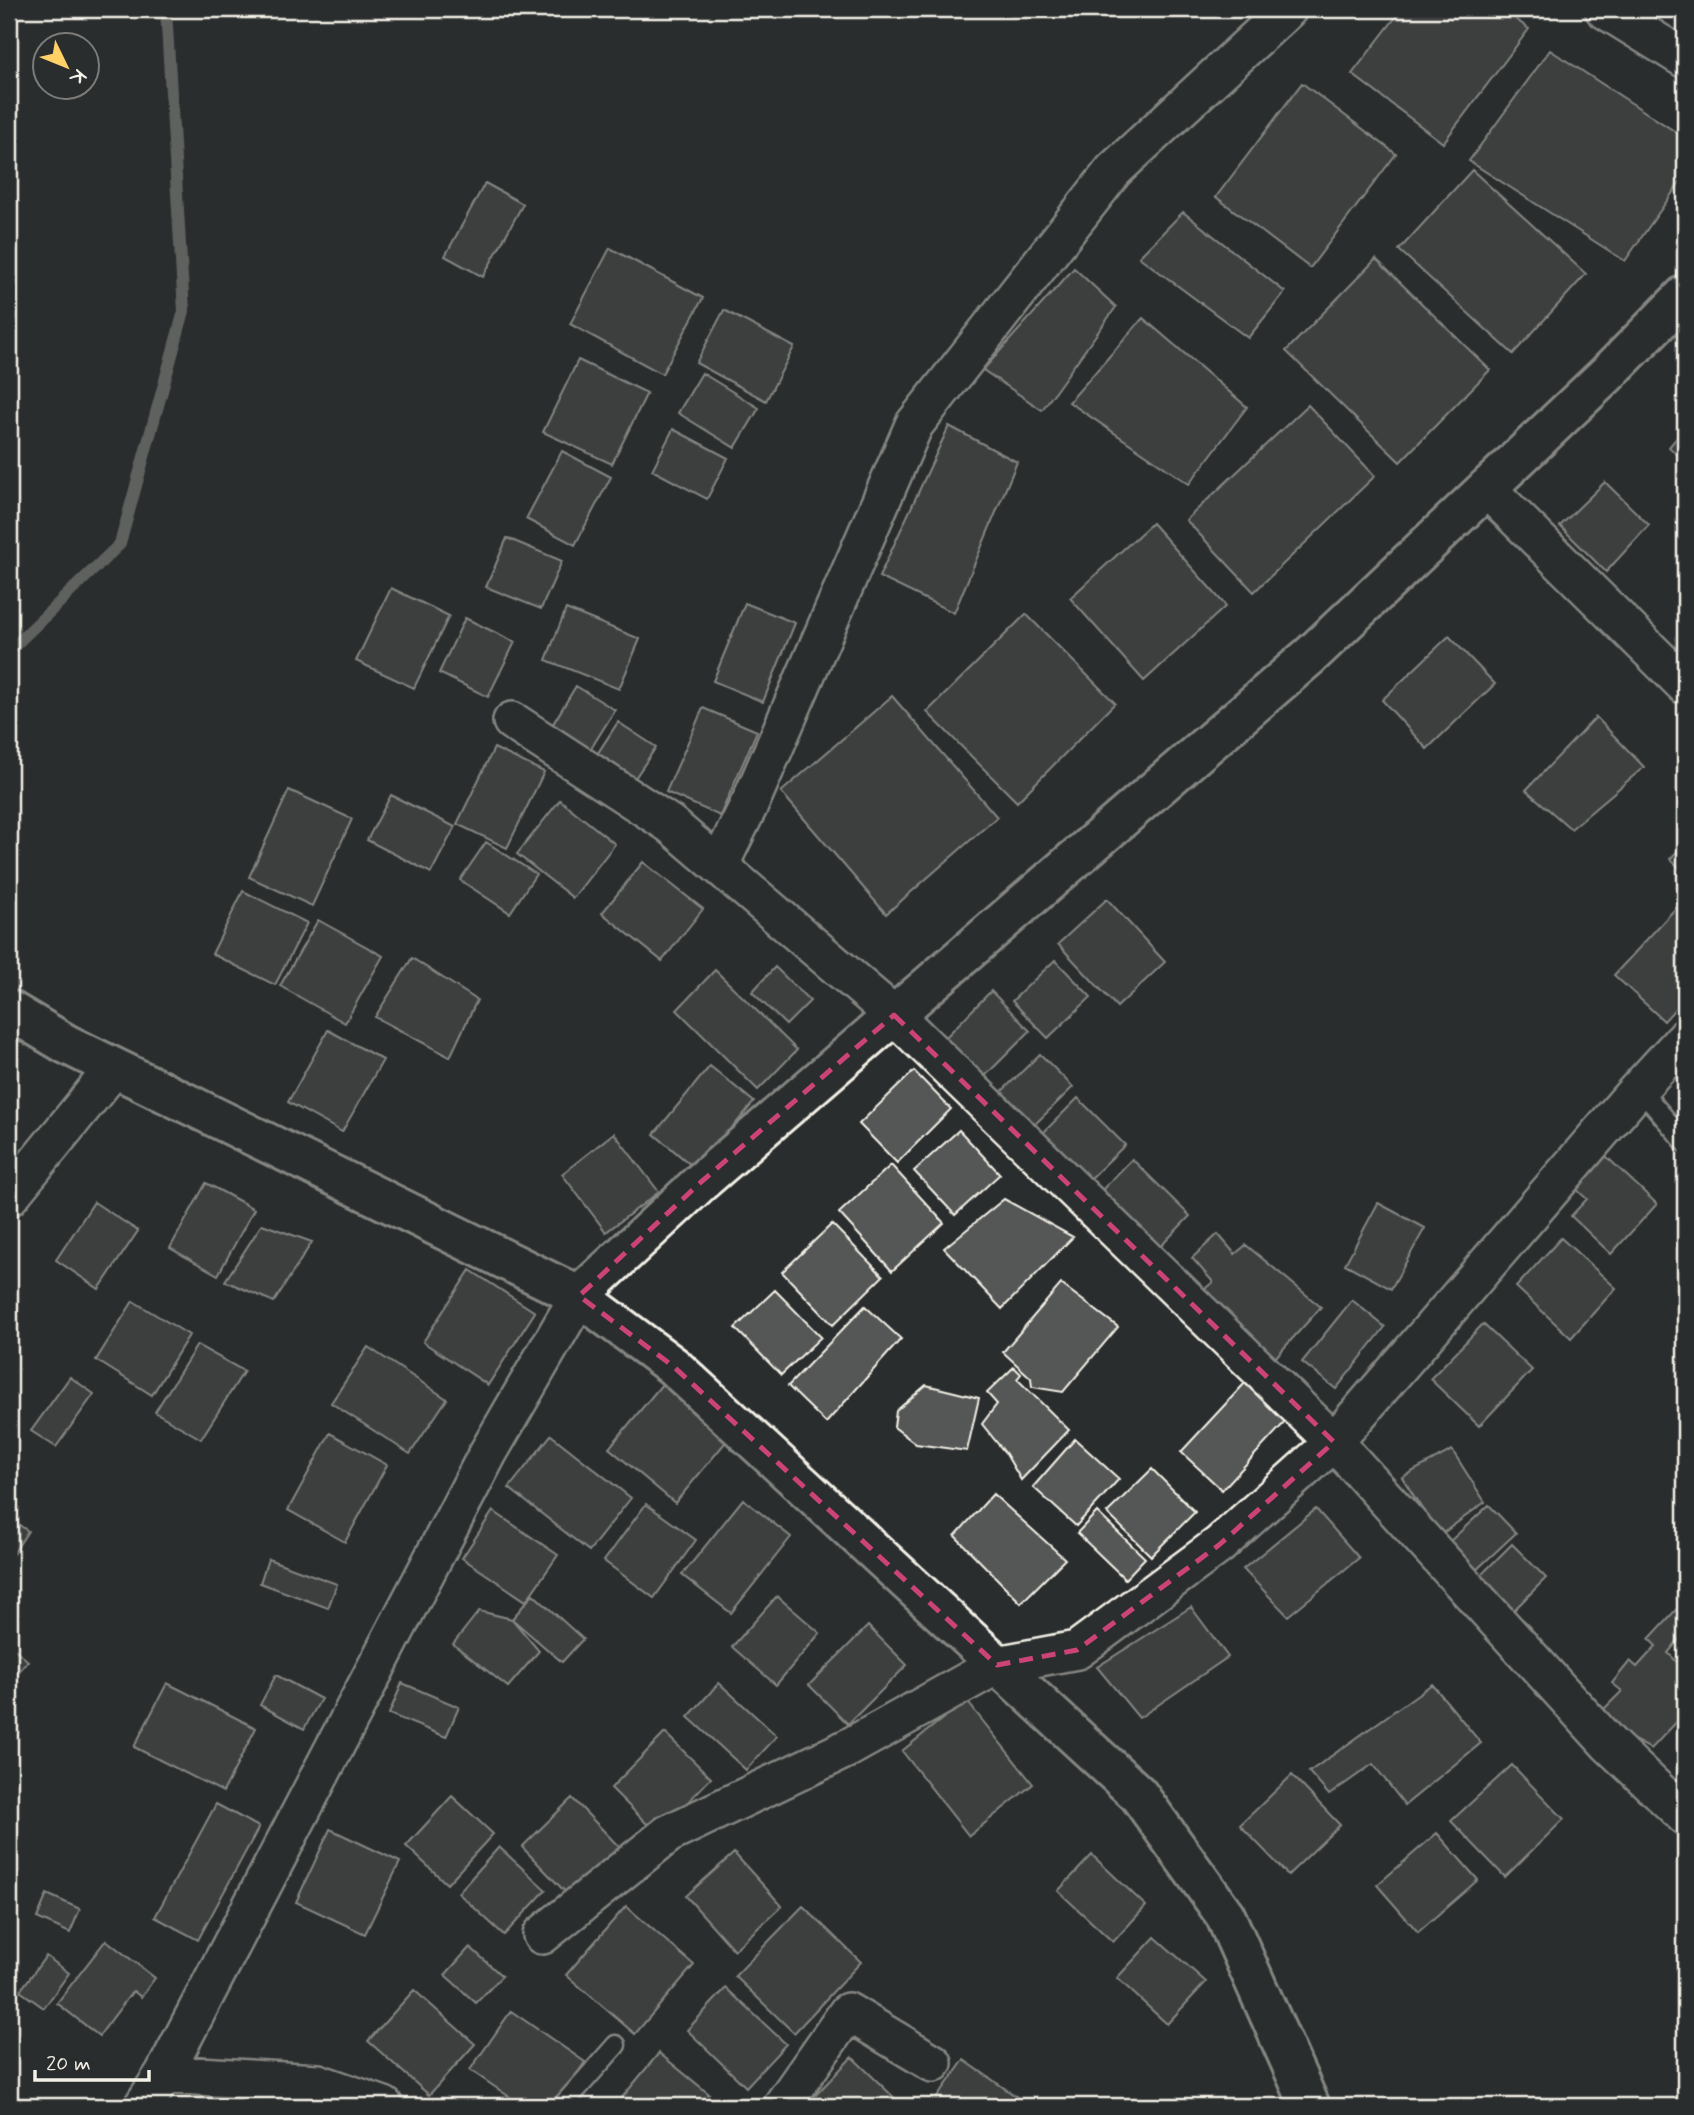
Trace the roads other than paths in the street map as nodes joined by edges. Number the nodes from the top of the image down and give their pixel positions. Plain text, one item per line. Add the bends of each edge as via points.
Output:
1 (1288, 9) edge
2 (1604, 9) edge
3 (1685, 59) edge
4 (1685, 295) edge
5 (1486, 488) junction
6 (1685, 685) edge
7 (512, 722) dead end
8 (719, 866) junction
9 (9, 1010) edge
10 (894, 1015) junction
11 (1685, 1038) edge
12 (114, 1068) junction
13 (1639, 1088) junction
14 (1685, 1142) edge
15 (9, 1197) edge
16 (579, 1296) junction
17 (1334, 1442) junction
18 (997, 1665) junction
19 (1685, 1816) edge
20 (542, 1936) dead end
21 (616, 2045) dead end
22 (933, 2063) dead end
23 (164, 2074) junction
24 (143, 2106) edge
25 (384, 2106) edge
26 (562, 2106) edge
27 (782, 2106) edge
28 (1310, 2106) edge

1 - 8 street via 1114,170 914,425
2 - 3 street
4 - 5 street
5 - 6 street
5 - 10 street via 1311,655
7 - 8 street via 670,824
8 - 10 street
9 - 12 street
10 - 16 street via 701,1182
10 - 17 street
11 - 13 street
12 - 15 street
12 - 16 street
13 - 14 lane
13 - 17 street
16 - 18 street via 673,1366
16 - 23 street via 488,1453
17 - 18 street via 1219,1545 1077,1650
17 - 19 street via 1609,1744
18 - 20 street via 848,1748 668,1834
18 - 28 street via 1138,1794 1225,1915
21 - 26 lane
22 - 27 street via 848,2012
23 - 24 street
23 - 25 street via 318,2083

